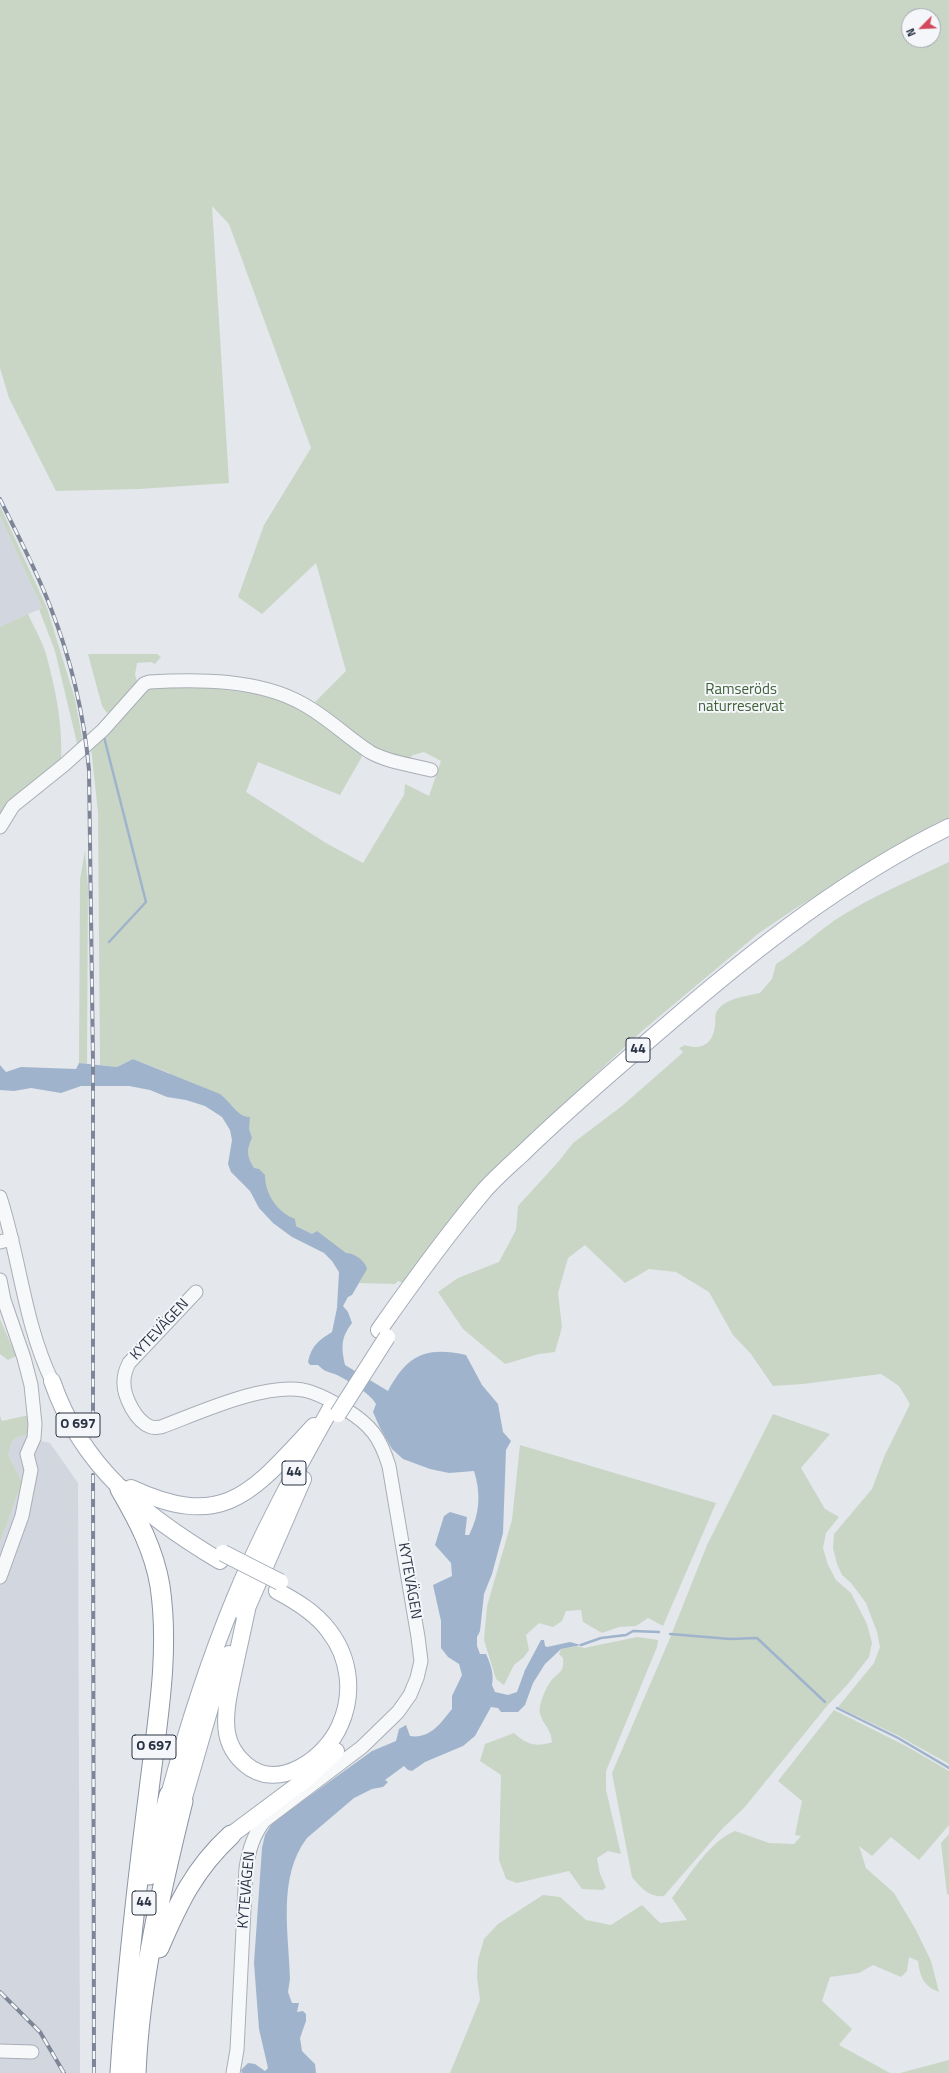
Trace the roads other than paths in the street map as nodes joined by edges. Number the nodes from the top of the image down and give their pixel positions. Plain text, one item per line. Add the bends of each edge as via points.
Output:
1 (431, 770) dead end
2 (0, 827) edge
3 (949, 827) edge
4 (949, 836) edge
5 (0, 1197) edge
6 (6, 1240) edge
7 (0, 1280) edge
8 (196, 1292) dead end
9 (383, 1333) junction
10 (52, 1381) joint
11 (334, 1411) junction
12 (126, 1488) junction
13 (0, 1577) edge
14 (278, 1586) junction
15 (248, 1606) junction
16 (176, 1798) junction
17 (231, 1835) joint
18 (147, 1976) junction
19 (125, 2013) junction
20 (0, 2051) edge
21 (32, 2052) dead end
22 (120, 2073) edge
23 (136, 2073) edge
24 (233, 2073) edge

1 - 2 street via 378,756 303,703 277,692 204,681 148,682 103,730 13,806
3 - 9 main road, 44 via 875,868 802,916 711,986 558,1118 484,1190 424,1266
4 - 9 main road, 44 via 882,874 808,924 717,995 563,1126 492,1198
5 - 6 street, O 697
6 - 10 street, O 697 via 39,1352
7 - 13 street via 31,1385 35,1424 34,1438 27,1454 32,1470 22,1516
8 - 24 street, KYTEVÄGEN via 129,1363 124,1374 124,1383 132,1408 147,1424 161,1427 263,1392 283,1388 304,1390 322,1397 361,1419 380,1441 389,1466 421,1661 410,1695 398,1712 362,1747 264,1820 255,1833 246,1868 238,2043
9 - 11 main road, 44
10 - 12 main road, O 697 via 59,1402 78,1434 103,1470
11 - 12 main road via 248,1490 226,1502 202,1507 180,1506
11 - 15 main road, 44
11 - 16 main road, 44 via 291,1480 234,1599 198,1696
12 - 14 main road, O 697, bridge via 222,1557
12 - 19 highway, O 697 via 156,1566 163,1609 163,1638 159,1703 132,1928
14 - 15 main road via 329,1630 345,1662 348,1689 342,1719 330,1740 309,1762 280,1774 258,1772 247,1766 238,1757 227,1734 228,1701
14 - 17 main road, O 697 via 317,1605 344,1636 357,1671 356,1707 349,1730 337,1750 310,1776
15 - 16 main road, 44
16 - 18 highway, 44
16 - 19 highway, 44 via 152,1860
17 - 18 highway, O 697 via 208,1857 191,1881
18 - 23 highway, 44
19 - 22 highway, 44
20 - 21 street

